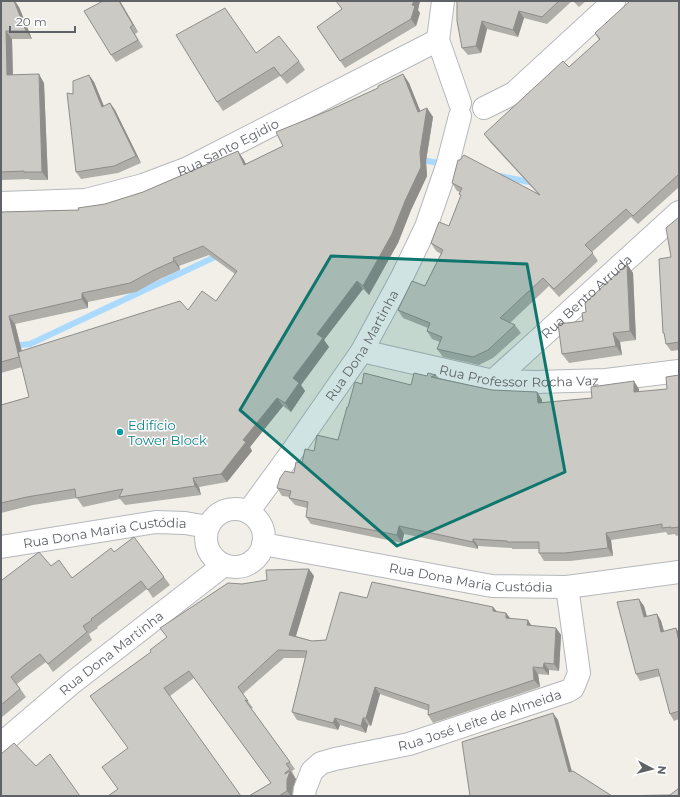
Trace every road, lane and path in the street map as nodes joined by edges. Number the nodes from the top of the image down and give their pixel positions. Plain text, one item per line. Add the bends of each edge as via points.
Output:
1 (443, 1) edge
2 (614, 1) edge
3 (438, 40) junction
4 (470, 107) junction
5 (1, 203) edge
6 (679, 212) edge
7 (362, 351) junction
8 (679, 370) edge
9 (493, 381) junction
10 (248, 512) junction
11 (208, 527) junction
12 (263, 544) junction
13 (1, 547) edge
14 (224, 565) junction
15 (679, 572) edge
16 (568, 587) junction
17 (1, 744) edge
18 (304, 796) edge

1 - 3 street
2 - 4 street via 514,93
3 - 4 street
3 - 5 street, Rua Santo Egidio via 188,168 143,185 86,200
4 - 7 street, Rua Dona Martinha via 426,227
6 - 9 street, Rua Bento Arruda
7 - 9 street, Rua Professor Rocha Vaz
7 - 10 street, Rua Dona Martinha
8 - 9 street, Rua Professor Rocha Vaz via 606,380
10 - 11 street via 236,509 225,511 215,517
10 - 12 street via 261,525 264,534
11 - 13 street, Rua Dona Maria Custódia via 156,522
11 - 14 street via 206,536 210,553
12 - 14 street via 255,559 248,564 241,567
12 - 16 street, Rua Dona Maria Custódia via 492,586
14 - 17 street, Rua Dona Martinha via 72,683
15 - 16 street, Rua Dona Maria Custódia
16 - 18 street, Rua José Leite de Almeida via 579,673 573,688 409,744 321,764 312,771

